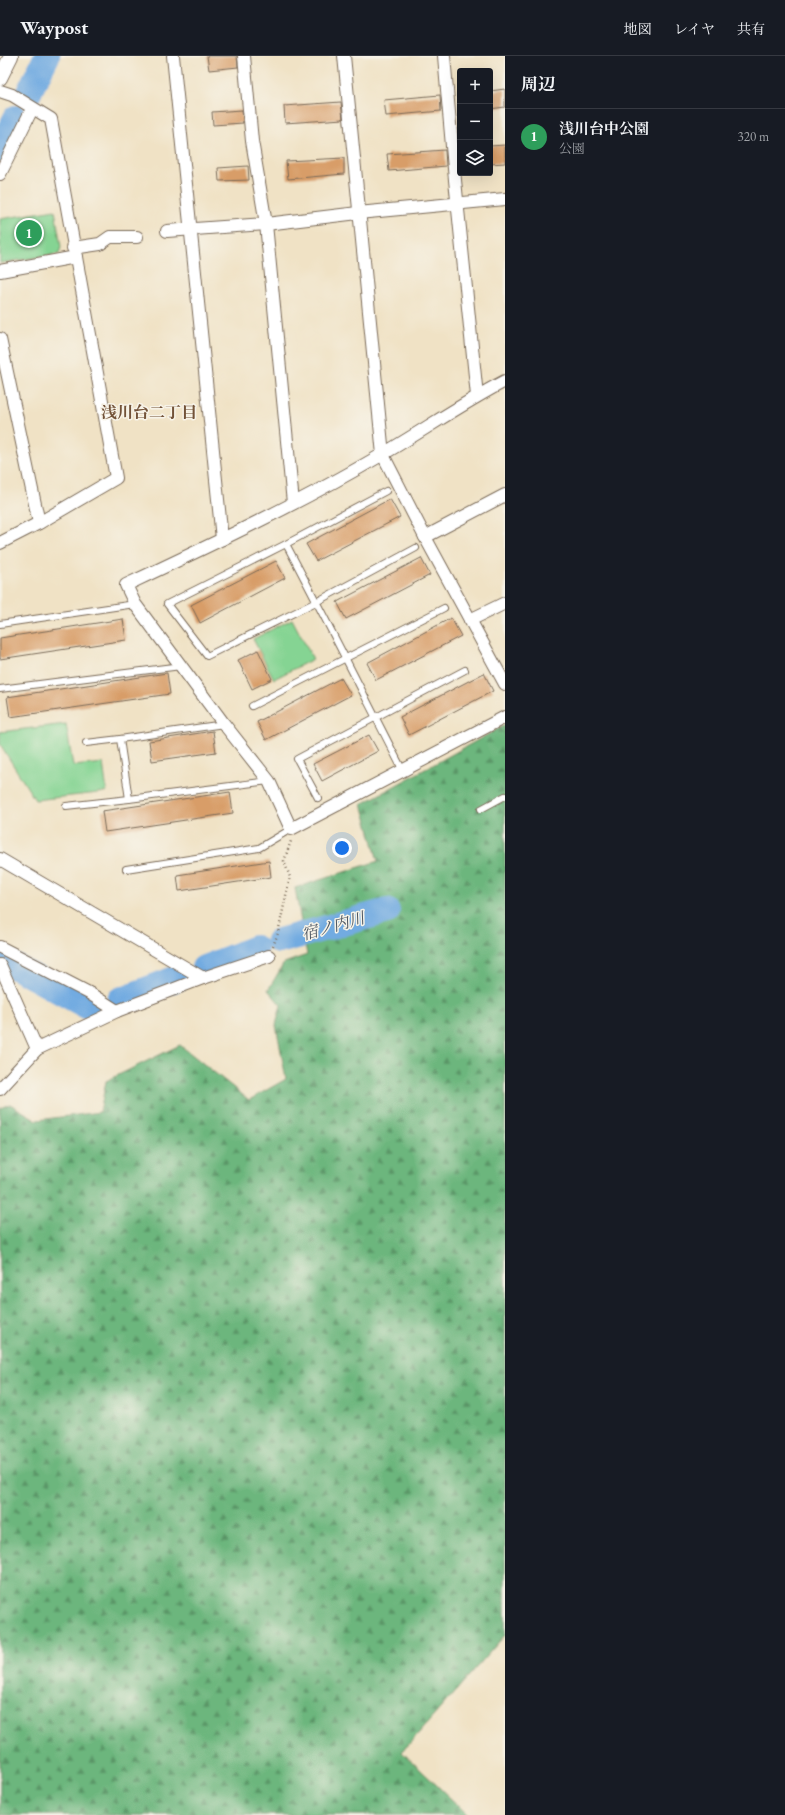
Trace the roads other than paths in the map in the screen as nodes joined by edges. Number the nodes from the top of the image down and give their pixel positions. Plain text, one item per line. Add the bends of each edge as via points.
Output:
1 (11, 56) edge
2 (173, 56) edge
3 (244, 56) edge
4 (344, 56) edge
5 (444, 56) edge
6 (0, 78) edge
7 (0, 91) edge
8 (32, 108) junction
9 (0, 174) edge
10 (505, 199) edge
11 (458, 204) junction
12 (358, 213) junction
13 (266, 224) junction
14 (191, 230) junction
15 (167, 231) dead end
16 (137, 237) dead end
17 (75, 253) junction
18 (0, 271) edge
19 (0, 339) edge
20 (505, 381) edge
21 (477, 396) junction
22 (383, 454) junction
23 (386, 491) dead end
24 (505, 495) edge
25 (293, 503) junction
26 (39, 523) junction
27 (425, 537) junction
28 (222, 539) junction
29 (0, 544) edge
30 (286, 544) junction
31 (416, 548) dead end
32 (316, 602) junction
33 (505, 602) edge
34 (135, 604) junction
35 (444, 608) dead end
36 (470, 620) junction
37 (0, 624) edge
38 (346, 660) junction
39 (182, 666) junction
40 (465, 670) dead end
41 (505, 684) edge
42 (0, 689) edge
43 (252, 706) dead end
44 (376, 717) junction
45 (505, 717) edge
46 (224, 724) junction
47 (120, 739) junction
48 (86, 743) dead end
49 (403, 771) junction
50 (269, 781) junction
51 (505, 796) edge
52 (318, 798) dead end
53 (129, 799) junction
54 (66, 806) dead end
55 (481, 809) dead end
56 (291, 829) junction
57 (0, 859) edge
58 (126, 869) dead end
59 (0, 947) edge
60 (269, 956) dead end
61 (0, 965) edge
62 (203, 978) junction
63 (117, 1011) junction
64 (37, 1048) junction
65 (0, 1089) edge

1 - 6 street
2 - 14 street
3 - 13 street via 252,141
4 - 12 street
5 - 11 street
7 - 8 street
8 - 9 street
8 - 17 street via 51,120
10 - 11 street
11 - 12 street
11 - 21 street
12 - 13 street
12 - 22 street
13 - 14 street
13 - 25 street
14 - 15 street
14 - 28 street
16 - 17 street via 110,237 100,244
17 - 18 street
17 - 26 street via 116,478
19 - 26 street
20 - 21 street
21 - 22 street
22 - 25 street
22 - 27 street
23 - 30 lane
24 - 27 street
25 - 28 street
26 - 29 street
27 - 36 street
28 - 34 street via 126,585
30 - 32 lane
30 - 32 lane via 167,604 207,656
31 - 32 lane
32 - 38 lane
33 - 36 street
34 - 37 lane
34 - 39 street
35 - 38 lane
36 - 41 street
38 - 43 lane
38 - 44 lane
39 - 42 lane
39 - 46 street
40 - 44 lane
44 - 49 lane
44 - 52 lane via 298,760
45 - 49 street
46 - 47 lane
46 - 50 street
47 - 48 lane
47 - 53 lane
49 - 56 street
50 - 53 lane
50 - 56 street
51 - 55 lane
53 - 54 lane
56 - 58 lane via 259,848
57 - 62 street
59 - 63 street via 89,993
60 - 62 street
61 - 64 street
62 - 63 street
63 - 64 street
64 - 65 street

